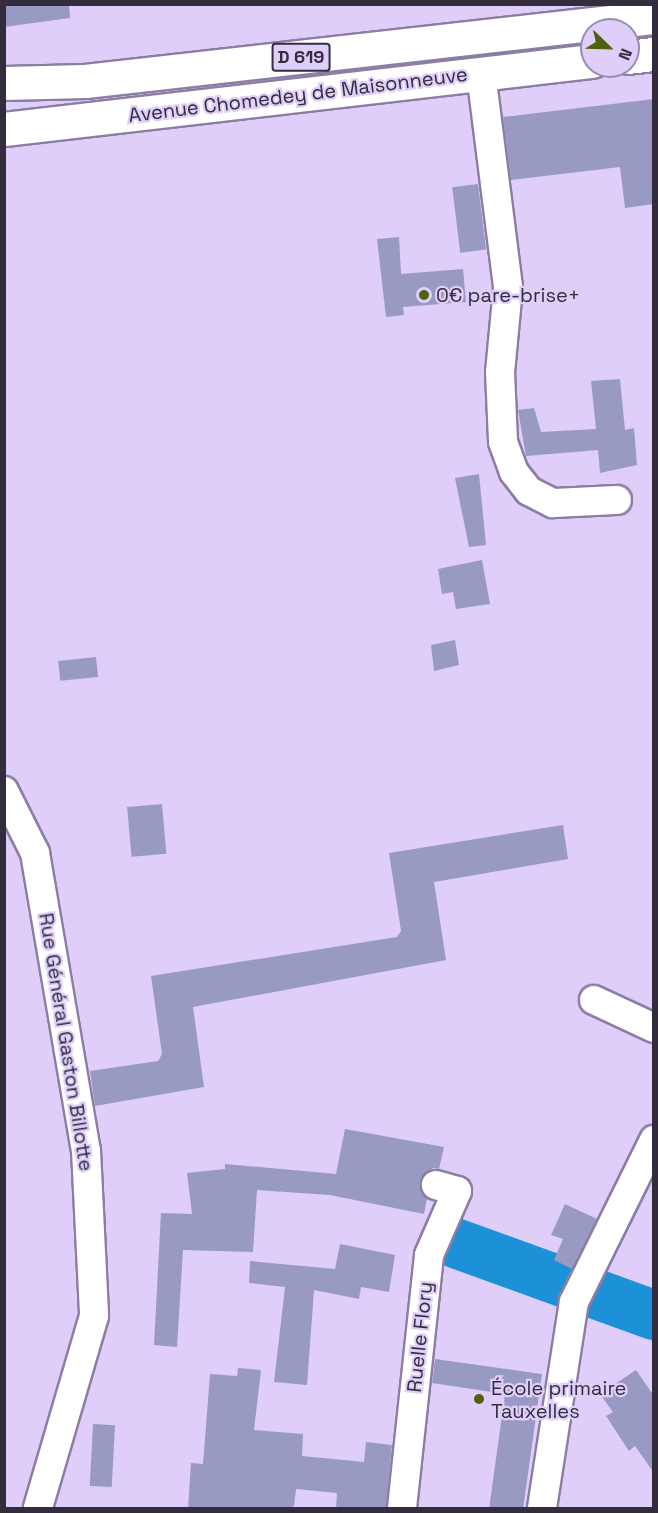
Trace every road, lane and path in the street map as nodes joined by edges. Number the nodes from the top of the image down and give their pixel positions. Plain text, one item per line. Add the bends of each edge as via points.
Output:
1 (654, 17) edge
2 (580, 62) edge
3 (481, 73) junction
4 (4, 83) edge
5 (4, 129) edge
6 (617, 500) dead end
7 (4, 791) edge
8 (594, 1000) dead end
9 (654, 1028) edge
10 (654, 1140) edge
11 (436, 1185) dead end
12 (38, 1509) edge
13 (402, 1509) edge
14 (542, 1509) edge

1 - 4 main road, D 619 via 97,80
2 - 3 main road, Avenue Chomedey de Maisonneuve / D 619
3 - 5 main road, Avenue Chomedey de Maisonneuve / D 619
3 - 6 street via 508,288 500,372 503,442 514,472 529,491 553,503
7 - 12 street, Rue Général Gaston Billotte via 35,853 82,1128 94,1316
8 - 9 street
10 - 14 street via 579,1292
11 - 13 street, Ruelle Flory via 457,1191 429,1255

